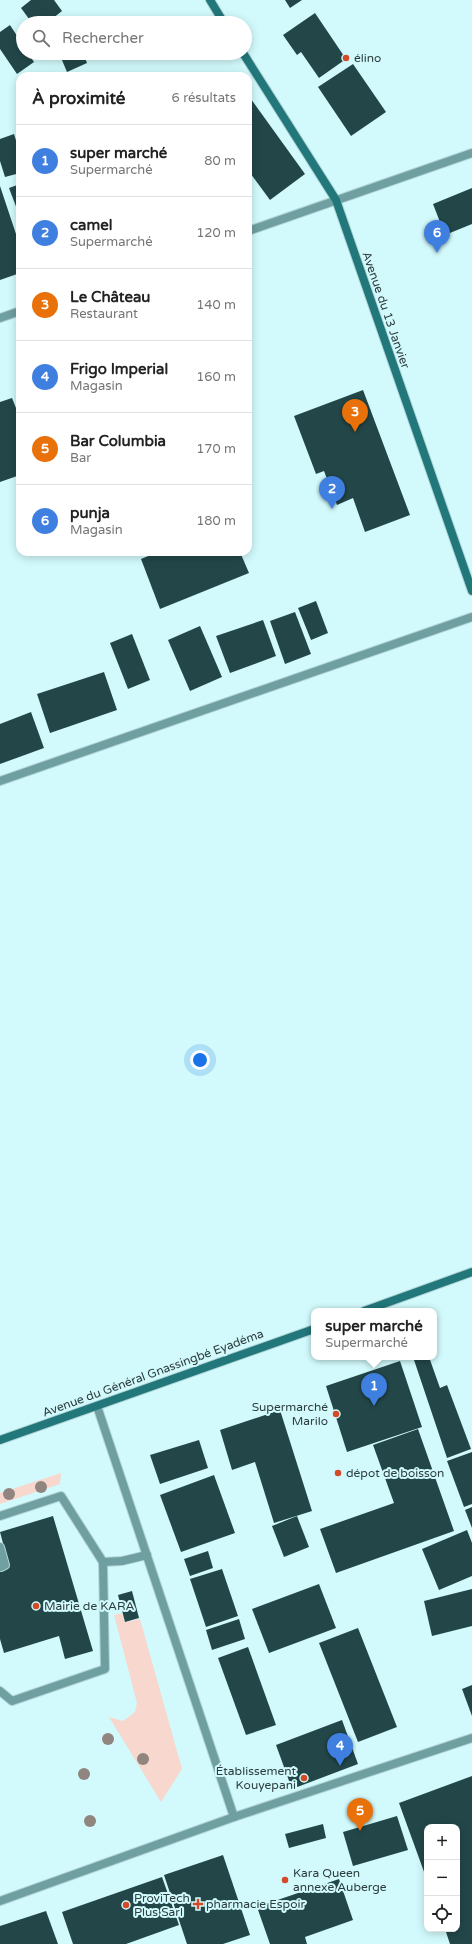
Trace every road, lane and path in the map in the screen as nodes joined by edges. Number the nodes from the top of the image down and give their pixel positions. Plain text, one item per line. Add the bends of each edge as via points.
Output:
1 (210, 0) edge
2 (220, 16) edge
3 (247, 60) edge
4 (472, 153) edge
5 (336, 200) junction
6 (252, 230) edge
7 (16, 312) edge
8 (0, 318) edge
9 (472, 591) edge
10 (472, 617) edge
11 (0, 781) edge
12 (472, 1272) edge
13 (372, 1308) edge
14 (311, 1330) edge
15 (97, 1406) junction
16 (0, 1440) edge
17 (0, 1516) edge
18 (1, 1544) edge
19 (147, 1555) junction
20 (0, 1562) edge
21 (103, 1562) junction
22 (0, 1691) edge
23 (472, 1738) edge
24 (234, 1816) junction
25 (0, 1901) edge

1 - 2 main road
3 - 5 main road, Avenue du 13 Janvier
4 - 5 street
5 - 6 street
5 - 9 main road, Avenue du 13 Janvier
7 - 8 street
10 - 11 street
12 - 13 main road
14 - 15 main road, Avenue du Général Gnassingbé Eyadéma
15 - 16 main road, Avenue du Général Gnassingbé Eyadéma
15 - 19 street
17 - 21 street via 61,1496
18 - 20 street via 5,1565 1,1567
19 - 21 street
19 - 24 street
21 - 22 street via 105,1669 12,1701
23 - 24 street
24 - 25 street

